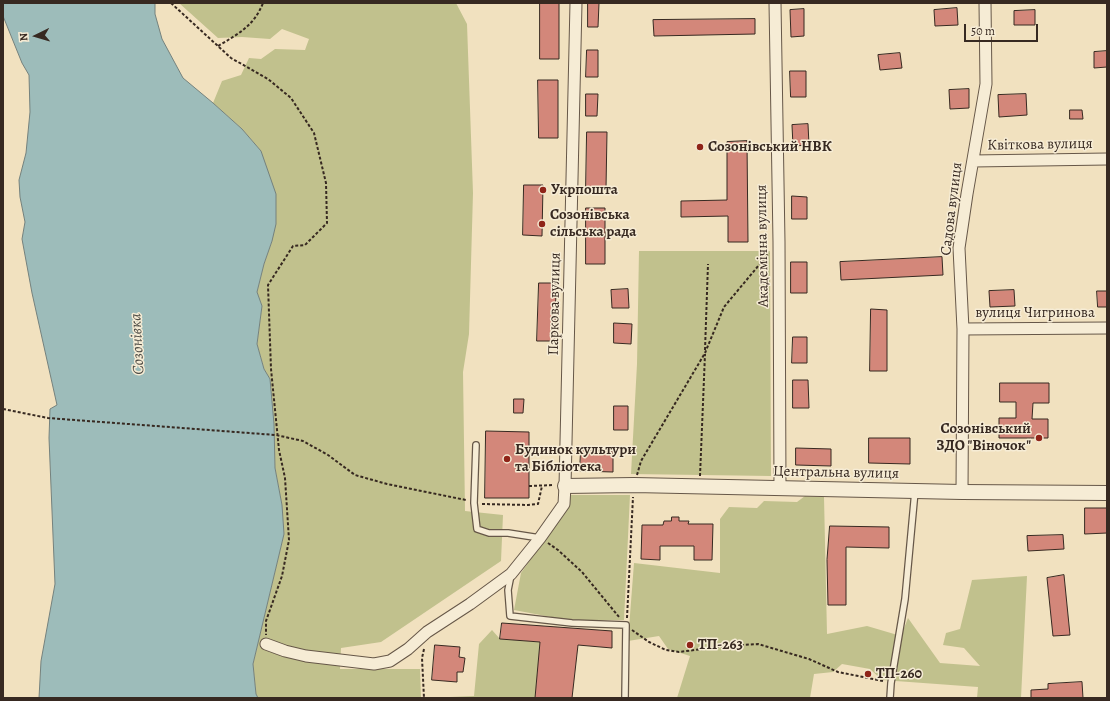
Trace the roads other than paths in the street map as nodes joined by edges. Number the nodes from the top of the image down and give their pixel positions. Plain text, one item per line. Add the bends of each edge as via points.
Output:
1 (576, 3) edge
2 (775, 3) edge
3 (985, 3) edge
4 (1107, 159) edge
5 (973, 161) junction
6 (963, 328) junction
7 (1107, 328) edge
8 (476, 445) dead end
9 (566, 486) junction
10 (780, 489) junction
11 (916, 491) junction
12 (962, 492) junction
13 (1107, 493) edge
14 (540, 538) junction
15 (511, 574) junction
16 (266, 644) road end
17 (625, 698) edge
18 (890, 698) edge

1 - 9 street, Паркова вулиця
2 - 10 street, Академічна вулиця
3 - 5 street, Садова вулиця via 986,84
4 - 5 street, Квіткова вулиця
5 - 6 street, Садова вулиця via 959,248
6 - 7 street, вулиця Чигринова
6 - 12 street, Садова вулиця
8 - 14 lane via 474,503 477,529 489,533
9 - 10 street, Центральна вулиця
9 - 14 street, Паркова вулиця via 564,504
10 - 11 street, Центральна вулиця
11 - 12 street, Центральна вулиця
11 - 18 lane via 905,599
12 - 13 street, Центральна вулиця
14 - 15 street, Паркова вулиця
15 - 16 street, Паркова вулиця via 390,661 374,664 306,656
15 - 17 lane via 508,590 510,616 572,623 626,625

